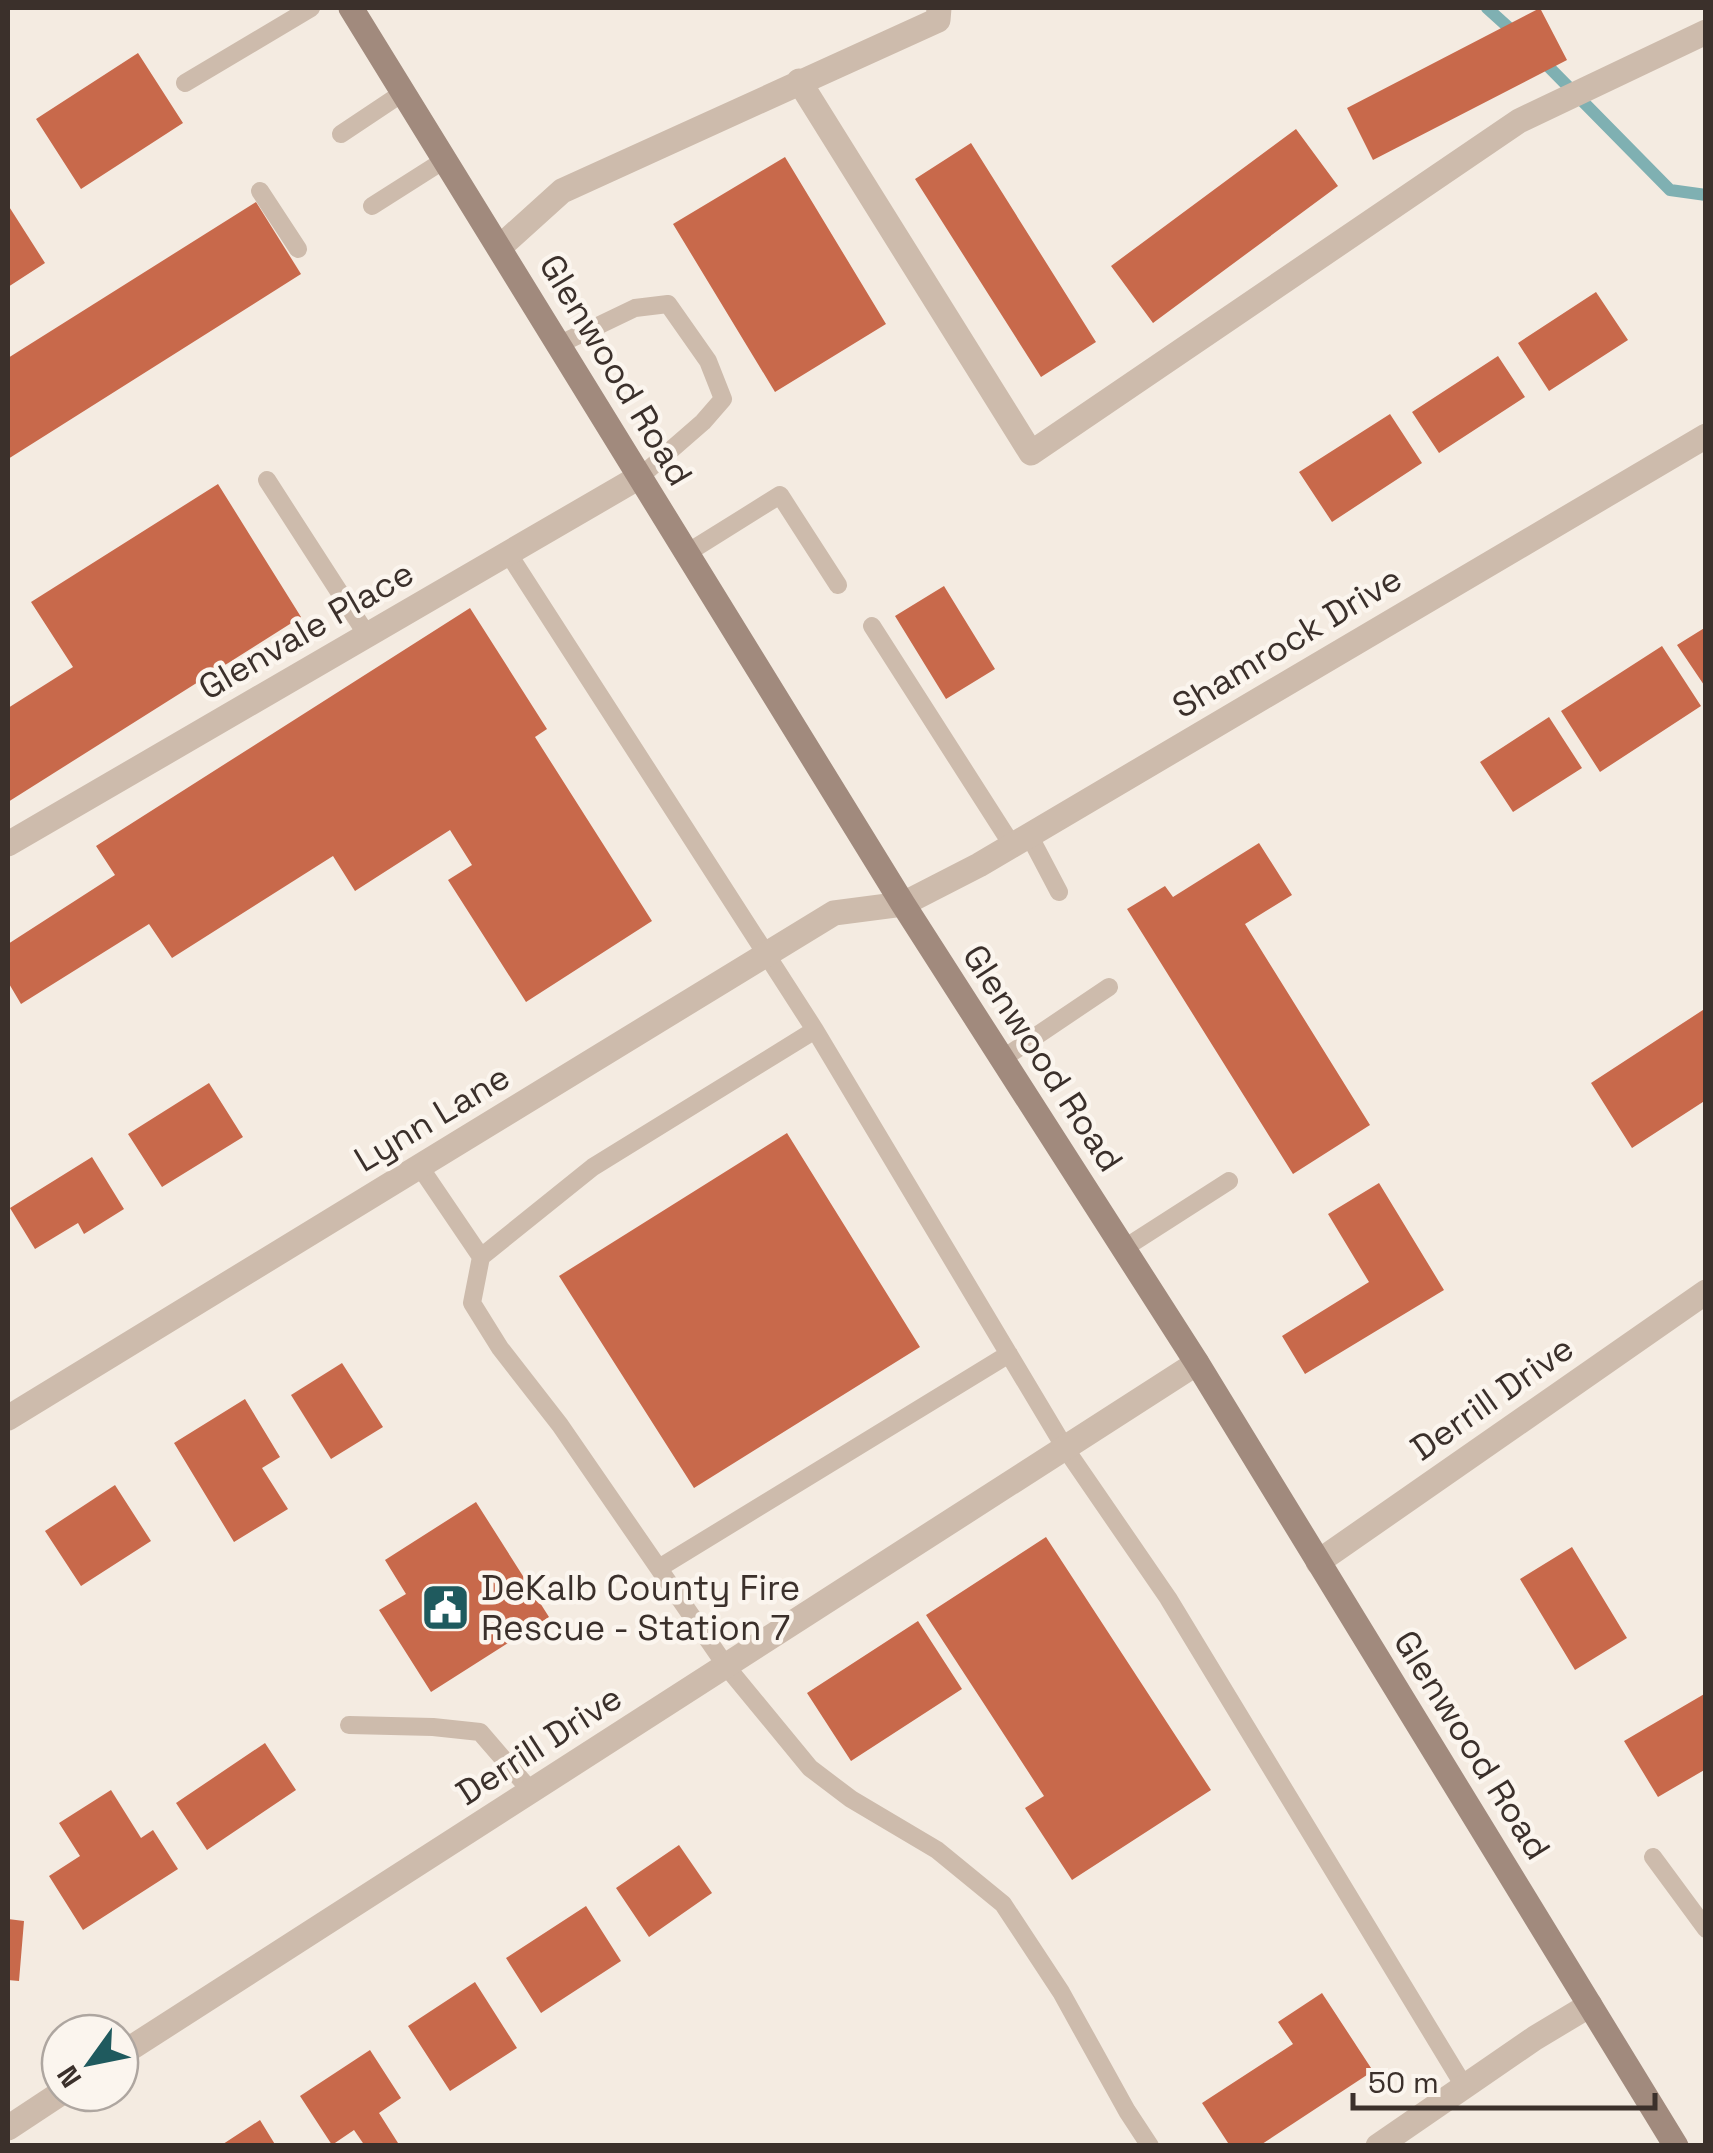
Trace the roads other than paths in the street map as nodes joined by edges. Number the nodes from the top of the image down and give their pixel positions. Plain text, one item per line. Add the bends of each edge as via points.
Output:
1 (311, 8) edge
2 (351, 8) edge
3 (938, 8) edge
4 (1706, 32) edge
5 (799, 82) junction
6 (184, 83) dead end
7 (404, 92) junction
8 (342, 134) dead end
9 (446, 159) junction
10 (260, 191) dead end
11 (372, 206) dead end
12 (500, 247) junction
13 (298, 249) dead end
14 (560, 344) junction
15 (1706, 436) edge
16 (640, 476) junction
17 (267, 480) dead end
18 (508, 553) junction
19 (687, 553) junction
20 (838, 585) dead end
21 (872, 626) dead end
22 (367, 635) junction
23 (1020, 840) junction
24 (8, 844) edge
25 (1060, 892) dead end
26 (903, 904) junction
27 (766, 955) junction
28 (1109, 987) dead end
29 (815, 1030) junction
30 (1002, 1060) junction
31 (420, 1166) junction
32 (1229, 1181) dead end
33 (1123, 1249) junction
34 (481, 1257) junction
35 (1706, 1292) edge
36 (1009, 1354) junction
37 (1197, 1364) junction
38 (8, 1418) edge
39 (1065, 1448) junction
40 (1318, 1562) junction
41 (659, 1568) junction
42 (726, 1666) junction
43 (350, 1725) dead end
44 (532, 1791) junction
45 (1654, 1857) dead end
46 (1706, 1928) edge
47 (1590, 2005) junction
48 (140, 2042) edge
49 (1464, 2086) junction
50 (40, 2107) edge
51 (8, 2128) edge
52 (1150, 2146) edge
53 (1378, 2146) edge
54 (1676, 2146) edge

1 - 6 lane
2 - 7 main road, Glenwood Road
3 - 5 street via 938,20
4 - 5 street via 1520,120 1031,453
5 - 12 street via 562,191
7 - 8 lane
7 - 9 main road, Glenwood Road
9 - 11 lane
9 - 12 main road, Glenwood Road
10 - 13 lane
12 - 14 main road, Glenwood Road
14 - 16 main road, Glenwood Road
14 - 16 lane via 635,308 668,304 708,361 723,399
15 - 23 street, Shamrock Drive
16 - 18 street, Glenvale Place
16 - 19 main road, Glenwood Road
17 - 22 lane
18 - 22 street, Glenvale Place
18 - 27 lane
19 - 20 lane via 780,494
19 - 26 main road, Glenwood Road
21 - 23 lane
22 - 24 street, Glenvale Place
23 - 25 lane
23 - 26 street, Shamrock Drive
26 - 27 street, Lynn Lane via 834,914
26 - 30 main road, Glenwood Road
27 - 29 lane
27 - 31 street, Lynn Lane
28 - 30 lane
29 - 34 lane via 593,1167
29 - 36 lane
30 - 33 main road, Glenwood Road
31 - 34 lane
31 - 38 street, Lynn Lane
32 - 33 lane
33 - 37 main road, Glenwood Road
34 - 41 lane via 472,1303
35 - 40 street, Derrill Drive
36 - 39 lane
36 - 41 lane
37 - 39 street, Derrill Drive
37 - 40 main road, Glenwood Road
39 - 42 street, Derrill Drive
39 - 49 lane via 1168,1598
40 - 47 main road, Glenwood Road
41 - 42 lane
42 - 44 street, Derrill Drive
42 - 52 lane via 810,1768 938,1850 1003,1904
43 - 44 lane via 480,1732
44 - 48 street, Derrill Drive
45 - 46 lane
47 - 49 street
47 - 54 main road, Glenwood Road
49 - 53 street
50 - 51 street

